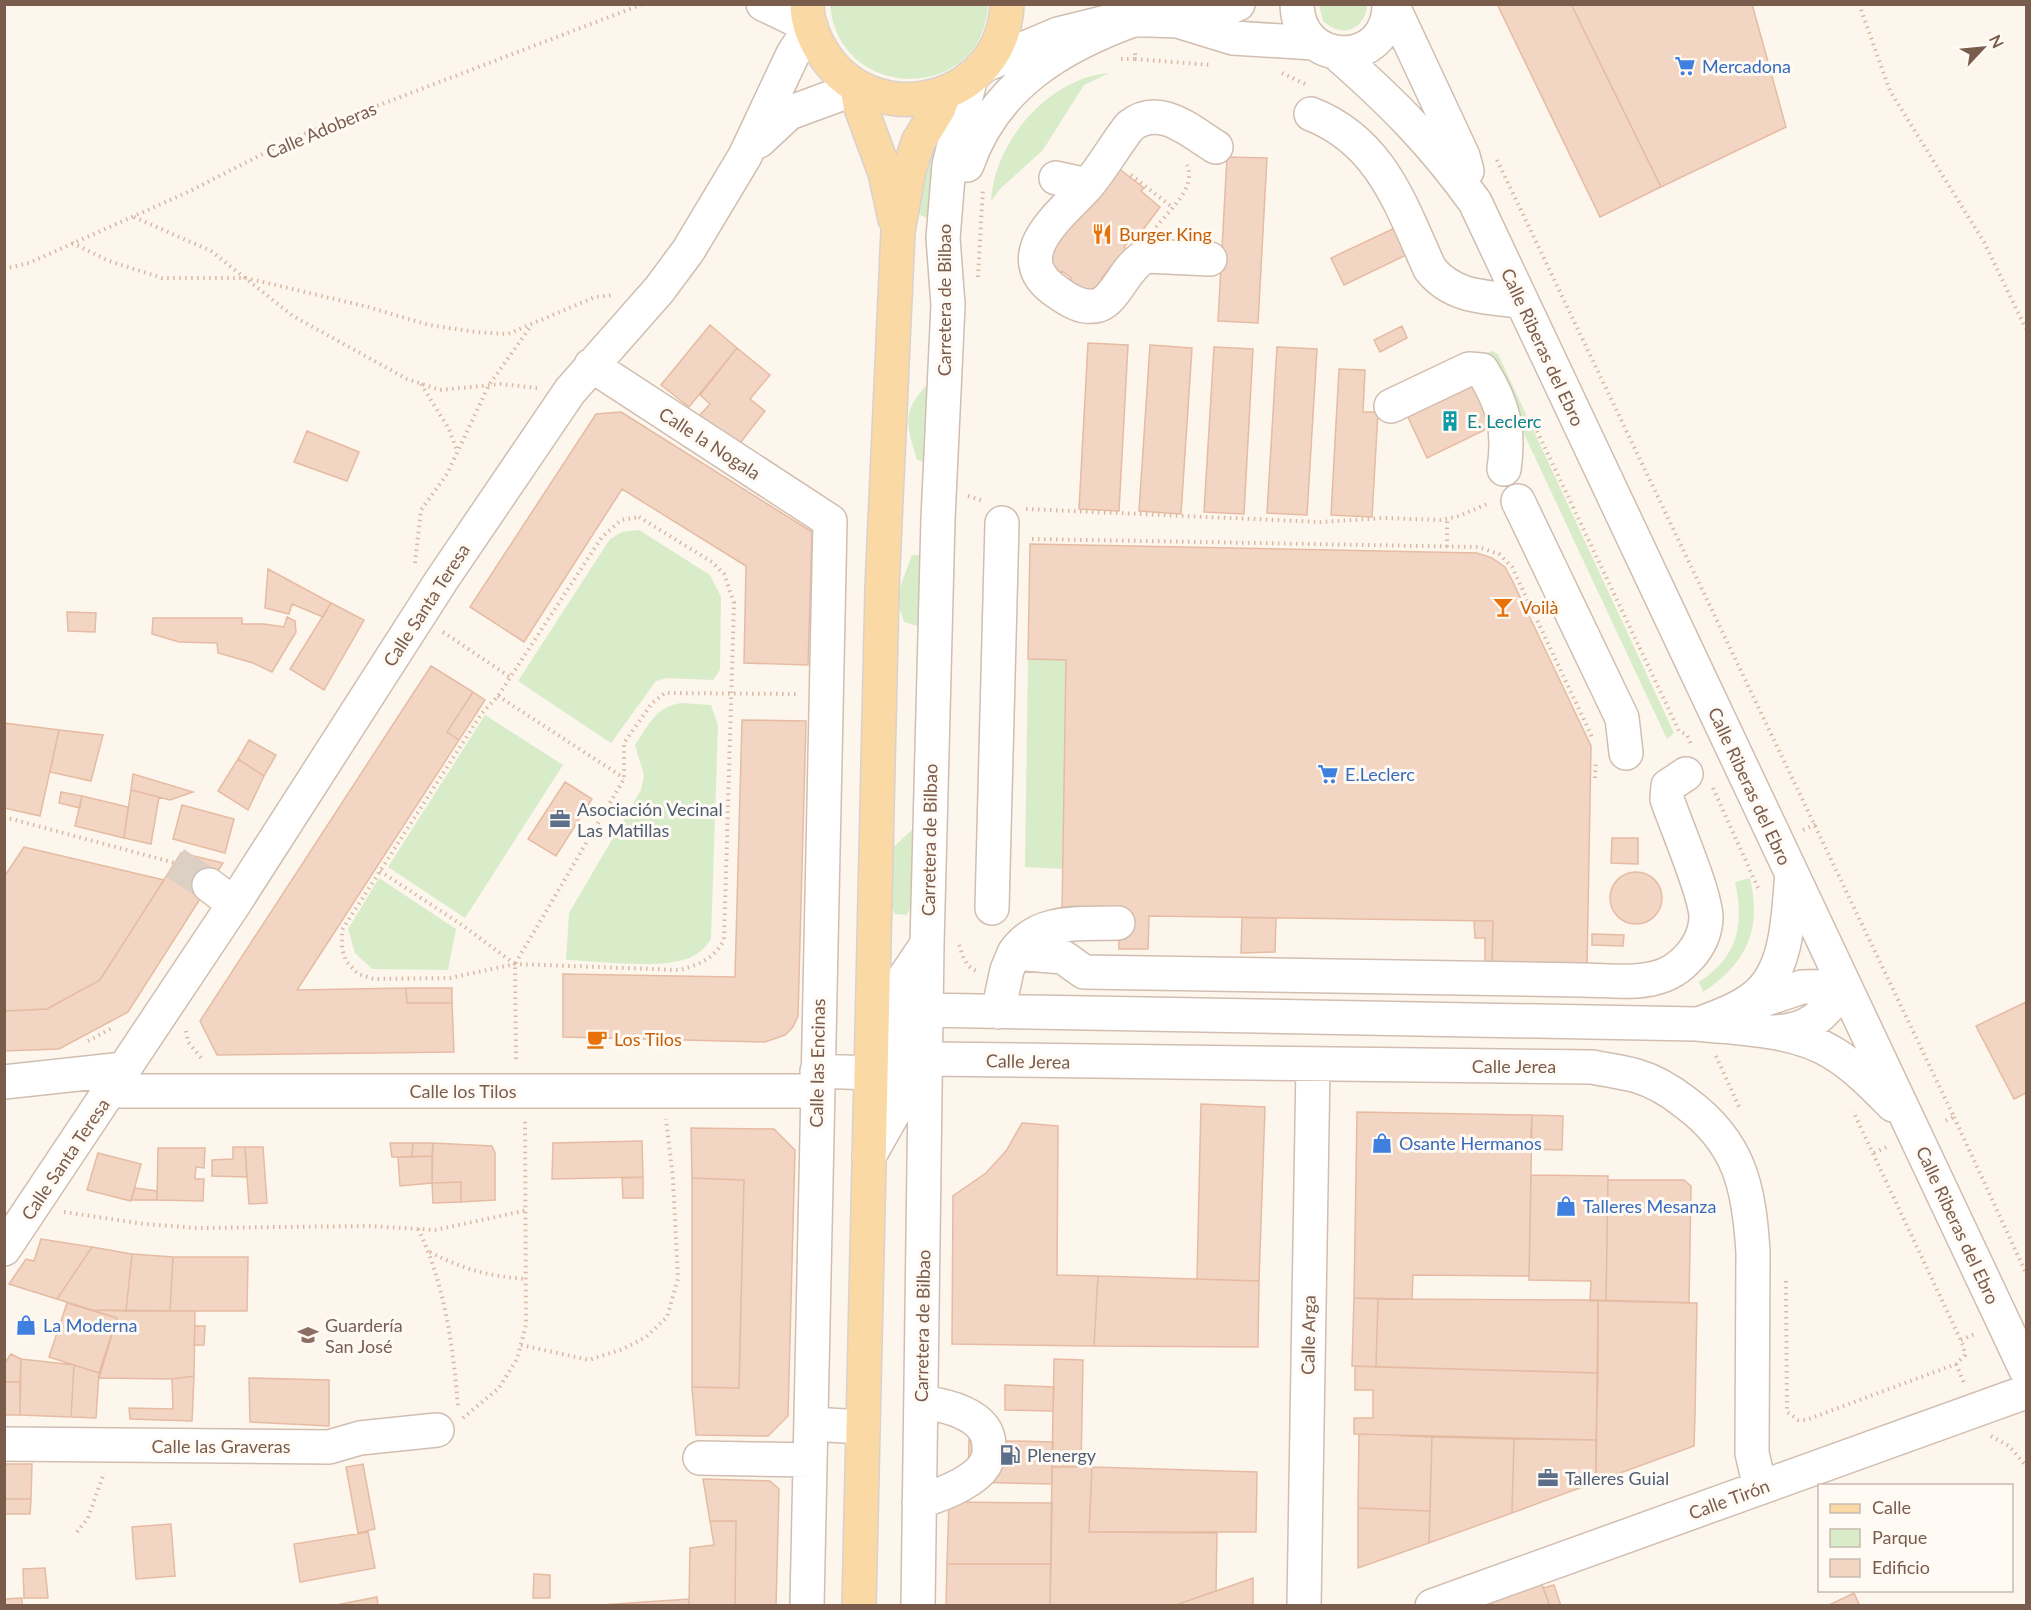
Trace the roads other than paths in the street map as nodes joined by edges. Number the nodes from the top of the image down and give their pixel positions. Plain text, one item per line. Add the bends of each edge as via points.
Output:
1 (763, 4) edge
2 (1007, 4) edge
3 (1083, 4) edge
4 (1238, 4) edge
5 (1297, 4) edge
6 (1391, 4) edge
7 (809, 16) edge
8 (1127, 19) junction
9 (1179, 21) junction
10 (1325, 48) junction
11 (977, 72) junction
12 (857, 88) junction
13 (944, 94) junction
14 (1311, 114) dead end
15 (1216, 147) dead end
16 (745, 156) junction
17 (1056, 178) dead end
18 (1088, 185) junction
19 (1475, 202) junction
20 (898, 231) junction
21 (1210, 259) dead end
22 (1520, 301) junction
23 (948, 305) junction
24 (591, 365) junction
25 (1391, 406) dead end
26 (1504, 469) dead end
27 (1503, 502) road end
28 (1008, 519) road end
29 (830, 521) joint
30 (1611, 753) road end
31 (1686, 774) dead end
32 (1792, 874) junction
33 (992, 908) dead end
34 (1118, 923) dead end
35 (927, 952) junction
36 (1014, 953) junction
37 (1845, 986) junction
38 (1736, 1008) junction
39 (991, 1012) junction
40 (911, 1017) junction
41 (1764, 1032) junction
42 (1705, 1036) junction
43 (925, 1059) junction
44 (1313, 1065) junction
45 (883, 1073) junction
46 (117, 1080) junction
47 (817, 1081) junction
48 (4, 1082) edge
49 (1912, 1128) junction
50 (4, 1249) edge
51 (2026, 1370) edge
52 (2026, 1392) edge
53 (921, 1402) junction
54 (811, 1424) junction
55 (862, 1427) junction
56 (437, 1430) dead end
57 (4, 1444) edge
58 (700, 1458) dead end
59 (810, 1460) junction
60 (1760, 1488) junction
61 (919, 1502) junction
62 (912, 1603) edge
63 (807, 1605) edge
64 (860, 1605) edge
65 (1304, 1605) edge
66 (1432, 1605) edge

1 - 7 street
2 - 11 main road via 1002,32
3 - 8 street
4 - 9 street
5 - 10 street, Calle Riberas del Ebro via 1298,20
6 - 10 street via 1385,28 1364,48 1350,53
6 - 19 street, Calle Riberas del Ebro via 1463,156
7 - 12 main road via 819,47 831,65
7 - 16 street, Calle Santa Teresa
8 - 9 street
8 - 11 street via 1058,34
8 - 23 street via 1043,62 1005,98 987,122 963,177
9 - 10 street via 1233,38
10 - 19 street, Calle Riberas del Ebro via 1398,108
11 - 13 main road
11 - 23 street, Carretera de Bilbao via 949,165 943,260
12 - 13 main road via 898,100
12 - 16 street, Calle Santa Teresa via 789,113
12 - 20 main road via 885,173
13 - 20 main road via 918,142
14 - 22 street via 1344,130 1383,170 1430,269 1441,283 1458,292
15 - 18 street via 1161,117 1139,119
16 - 24 street, Calle Santa Teresa via 659,290
17 - 18 street
18 - 21 street via 1044,230 1037,250 1036,261 1044,281 1069,300 1092,306 1105,301 1136,261 1146,256
19 - 22 street, Calle Riberas del Ebro
20 - 45 main road via 882,589
22 - 32 street, Calle Riberas del Ebro
23 - 35 street, Carretera de Bilbao via 938,519
24 - 29 street, Calle la Nogala
24 - 46 street, Calle Santa Teresa via 570,391 432,619 222,894
25 - 26 street via 1469,369 1482,370 1506,423
27 - 30 street via 1622,718
28 - 33 street
29 - 47 street, Calle las Encinas
31 - 36 street via 1668,786 1667,799 1706,918 1692,954 1676,969 1656,978 1084,972 1064,957
32 - 37 street, Calle Riberas del Ebro
32 - 38 street via 1786,938 1780,955 1759,993
34 - 36 street via 1047,927 1031,934
35 - 39 street via 934,974 950,989
35 - 40 street via 898,987
36 - 39 street
37 - 38 street via 1802,987
37 - 41 street via 1823,1014 1809,1024 1793,1031
37 - 49 street, Calle Riberas del Ebro
38 - 42 street
39 - 40 street
39 - 42 street
40 - 43 street, Carretera de Bilbao
40 - 45 street
41 - 42 street
41 - 49 street via 1798,1037 1834,1053 1861,1074
43 - 44 street, Calle Jerea
43 - 45 street
43 - 53 street, Carretera de Bilbao
44 - 60 street, Calle Jerea via 1592,1067 1640,1077 1674,1094 1706,1118 1726,1141 1736,1162 1751,1219 1752,1453
44 - 65 street, Calle Arga
45 - 47 street, Calle los Tilos
45 - 55 main road via 869,1156
46 - 47 street, Calle los Tilos via 525,1091 663,1091
46 - 48 street, Calle Santa Teresa
46 - 50 street, Calle Santa Teresa
47 - 54 street, Calle las Encinas
49 - 51 street, Calle Riberas del Ebro
52 - 60 street, Calle Tirón
53 - 61 street, Carretera de Bilbao
53 - 61 street via 943,1405 981,1425 989,1441 990,1457 968,1479
54 - 55 street
54 - 59 street, Calle las Encinas
55 - 64 main road
56 - 57 street, Calle las Graveras via 360,1438 329,1447 105,1457
58 - 59 street
59 - 63 street, Calle las Encinas
60 - 66 street, Calle Tirón
61 - 62 street, Carretera de Bilbao

